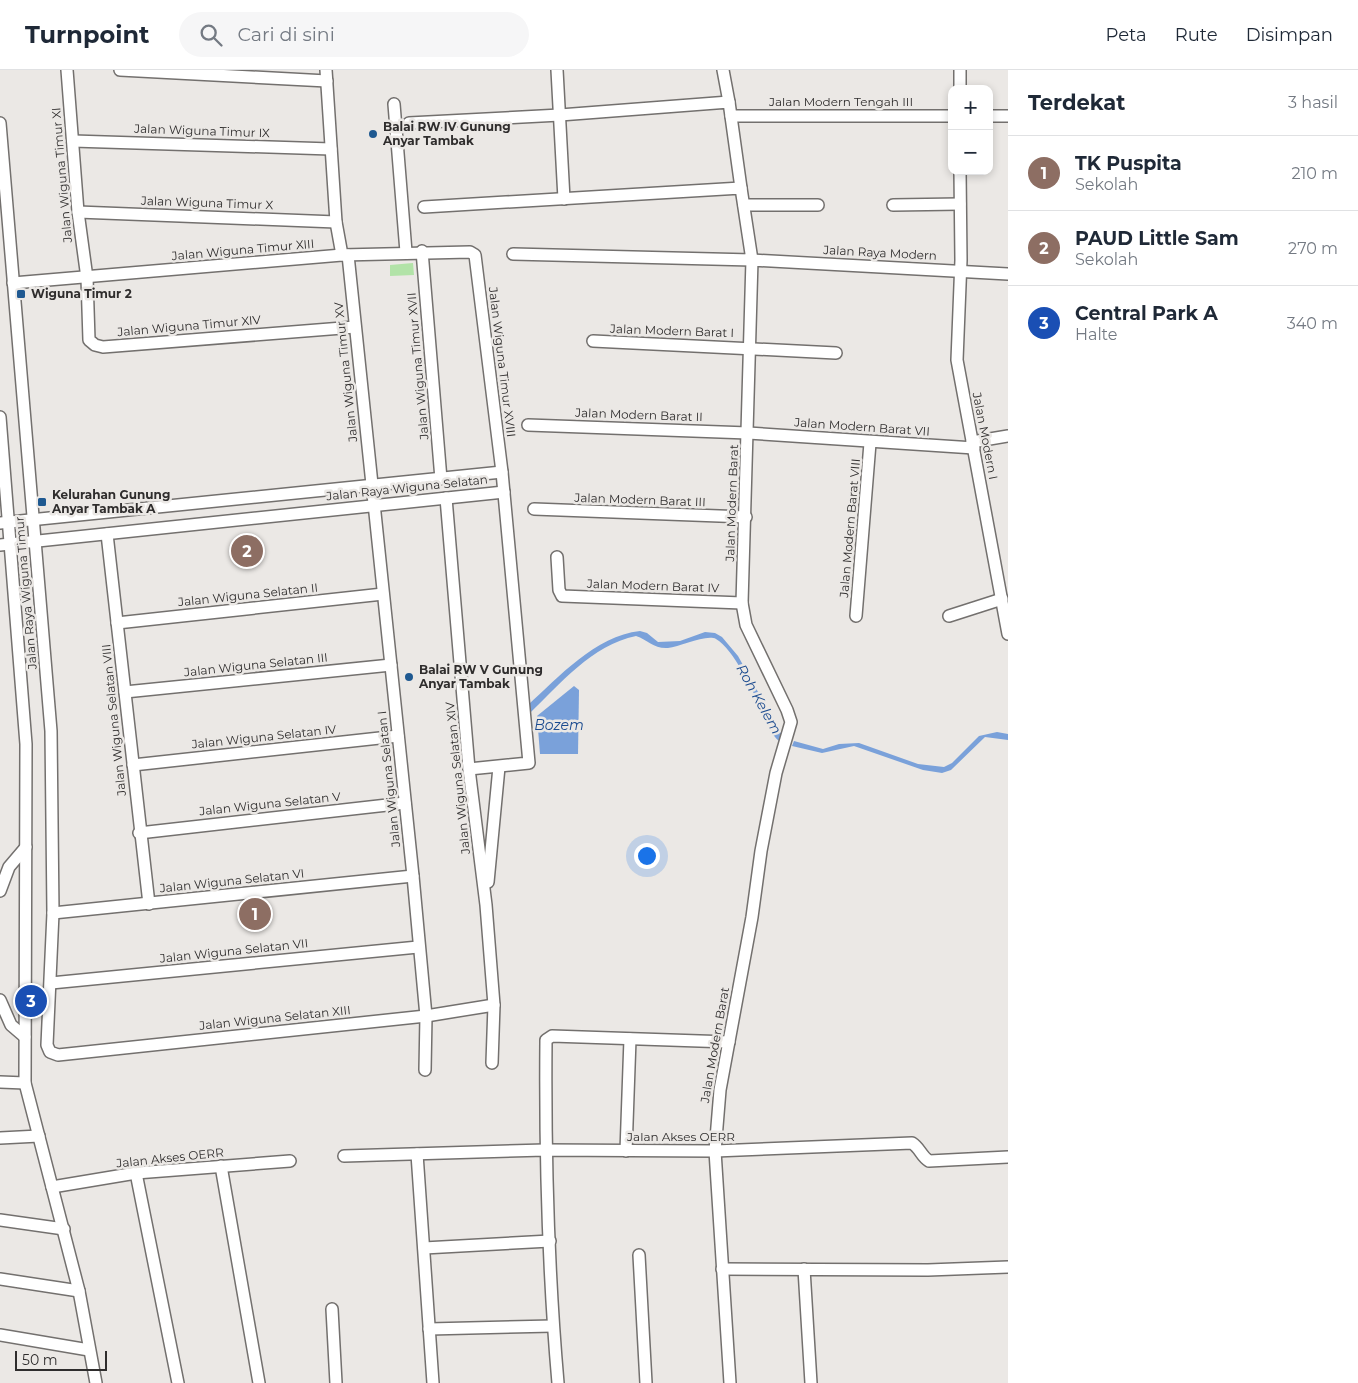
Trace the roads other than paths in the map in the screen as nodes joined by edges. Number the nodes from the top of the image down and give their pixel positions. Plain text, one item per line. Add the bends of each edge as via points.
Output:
1 (66, 70) edge
2 (120, 70) edge
3 (557, 70) edge
4 (723, 70) edge
5 (960, 70) edge
6 (326, 76) edge
7 (960, 85) edge
8 (729, 102) junction
9 (394, 104) dead end
10 (560, 115) junction
11 (731, 116) junction
12 (948, 116) edge
13 (993, 116) edge
14 (1008, 116) edge
15 (0, 123) edge
16 (409, 123) dead end
17 (73, 141) junction
18 (331, 149) junction
19 (960, 175) edge
20 (2, 185) edge
21 (741, 188) junction
22 (564, 199) junction
23 (744, 204) junction
24 (960, 204) junction
25 (818, 205) dead end
26 (893, 205) dead end
27 (424, 207) dead end
28 (78, 212) junction
29 (336, 222) junction
30 (422, 251) junction
31 (406, 252) junction
32 (514, 254) dead end
33 (345, 255) junction
34 (475, 255) joint
35 (752, 260) junction
36 (961, 271) junction
37 (1008, 274) edge
38 (87, 278) junction
39 (12, 283) junction
40 (355, 327) junction
41 (593, 341) dead end
42 (750, 347) junction
43 (836, 353) dead end
44 (0, 417) edge
45 (528, 425) dead end
46 (748, 432) junction
47 (1, 433) edge
48 (1008, 436) edge
49 (870, 443) junction
50 (973, 445) junction
51 (502, 472) junction
52 (442, 478) junction
53 (372, 486) junction
54 (504, 492) junction
55 (446, 498) junction
56 (374, 506) junction
57 (534, 509) dead end
58 (746, 517) junction
59 (34, 520) junction
60 (4, 523) edge
61 (107, 534) junction
62 (36, 542) junction
63 (4, 544) edge
64 (557, 557) dead end
65 (382, 594) junction
66 (1002, 599) junction
67 (742, 603) junction
68 (856, 616) dead end
69 (949, 616) dead end
70 (117, 623) junction
71 (1008, 634) edge
72 (390, 665) junction
73 (125, 692) junction
74 (398, 736) junction
75 (133, 765) junction
76 (499, 767) junction
77 (468, 769) junction
78 (404, 803) junction
79 (139, 832) junction
80 (26, 846) junction
81 (413, 876) junction
82 (0, 891) edge
83 (149, 904) junction
84 (486, 905) junction
85 (53, 913) junction
86 (418, 947) junction
87 (51, 983) junction
88 (0, 1000) edge
89 (494, 1005) junction
90 (426, 1016) junction
91 (25, 1038) junction
92 (630, 1038) junction
93 (729, 1042) junction
94 (58, 1055) joint
95 (492, 1063) dead end
96 (425, 1070) dead end
97 (0, 1082) edge
98 (25, 1083) junction
99 (39, 1136) junction
100 (0, 1138) edge
101 (545, 1150) junction
102 (626, 1151) junction
103 (715, 1151) junction
104 (417, 1154) junction
105 (344, 1156) dead end
106 (1008, 1157) edge
107 (290, 1161) dead end
108 (221, 1166) junction
109 (136, 1173) junction
110 (52, 1187) junction
111 (0, 1220) edge
112 (64, 1229) junction
113 (550, 1241) junction
114 (424, 1248) junction
115 (639, 1254) dead end
116 (1008, 1267) edge
117 (722, 1269) junction
118 (804, 1269) junction
119 (0, 1278) edge
120 (79, 1290) junction
121 (332, 1309) dead end
122 (553, 1326) junction
123 (429, 1329) junction
124 (0, 1335) edge
125 (90, 1350) junction
126 (96, 1383) edge
127 (178, 1383) edge
128 (260, 1383) edge
129 (336, 1383) edge
130 (433, 1383) edge
131 (558, 1383) edge
132 (646, 1383) edge
133 (730, 1383) edge
134 (811, 1383) edge

1 - 17 street, Jalan Wiguna Timur XI
2 - 6 street
3 - 10 street
4 - 8 street, Jalan Modern Barat
5 - 7 street
6 - 18 street, Jalan Wiguna Timur XV
8 - 10 street
8 - 11 street, Jalan Modern Barat
9 - 31 street
10 - 16 street
10 - 22 street
11 - 12 street, Jalan Modern Tengah III
11 - 21 street, Jalan Modern Barat
13 - 14 street
15 - 20 street, Jalan Raya Wiguna Timur
17 - 18 street, Jalan Wiguna Timur IX
17 - 28 street, Jalan Wiguna Timur XI
18 - 29 street, Jalan Wiguna Timur XV
19 - 24 street, Jalan Modern I
20 - 39 street, Jalan Raya Wiguna Timur
21 - 22 street
21 - 23 street, Jalan Modern Barat
22 - 27 street
23 - 25 street
23 - 35 street, Jalan Modern Barat
24 - 26 street
24 - 36 street, Jalan Modern I
28 - 29 street, Jalan Wiguna Timur X
28 - 38 street, Jalan Wiguna Timur XI
29 - 33 street, Jalan Wiguna Timur XV
30 - 31 street, Jalan Wiguna Timur XIII
30 - 34 street, Jalan Wiguna Timur XIII via 470,252
30 - 52 street, Jalan Wiguna Timur XVII
31 - 33 street, Jalan Wiguna Timur XIII
32 - 35 street, Jalan Raya Modern
33 - 38 street, Jalan Wiguna Timur XIII
33 - 40 street, Jalan Wiguna Timur XV
34 - 51 street, Jalan Wiguna Timur XVIII
35 - 36 street, Jalan Raya Modern
35 - 42 street, Jalan Modern Barat
36 - 37 street, Jalan Raya Modern
36 - 50 street, Jalan Modern I via 957,360
38 - 39 street, Jalan Wiguna Timur XIII
38 - 40 street, Jalan Wiguna Timur XIV via 89,340 103,347
39 - 59 street, Jalan Raya Wiguna Timur
40 - 53 street, Jalan Wiguna Timur XV
41 - 42 street, Jalan Modern Barat I
42 - 43 street, Jalan Modern Barat I
42 - 46 street, Jalan Modern Barat
44 - 47 street, Jalan Raya Wiguna Timur
45 - 46 street, Jalan Modern Barat II
46 - 49 street, Jalan Modern Barat VII
46 - 58 street, Jalan Modern Barat
47 - 60 street, Jalan Raya Wiguna Timur
48 - 50 street, Jalan Modern Barat VII
49 - 50 street, Jalan Modern Barat VII
49 - 68 street, Jalan Modern Barat VIII
50 - 66 street, Jalan Modern I
51 - 52 street, Jalan Raya Wiguna Selatan
51 - 54 street, Jalan Raya Wiguna Selatan
52 - 53 street, Jalan Raya Wiguna Selatan
53 - 56 street, Jalan Wiguna Selatan I
53 - 59 street, Jalan Raya Wiguna Selatan
54 - 55 street, Jalan Raya Wiguna Selatan
54 - 76 street via 529,763
55 - 56 street, Jalan Raya Wiguna Selatan
55 - 77 street, Jalan Wiguna Selatan XIV
56 - 61 street, Jalan Raya Wiguna Selatan
56 - 65 street, Jalan Wiguna Selatan I
57 - 58 street, Jalan Modern Barat III
58 - 67 street, Jalan Modern Barat
59 - 60 street, Jalan Raya Wiguna Selatan
59 - 62 street, Jalan Raya Wiguna Timur
60 - 63 street, Jalan Raya Wiguna Timur
61 - 62 street, Jalan Raya Wiguna Selatan
61 - 70 street, Jalan Wiguna Selatan VIII
62 - 63 street, Jalan Raya Wiguna Selatan
62 - 85 street, Jalan Raya Wiguna Timur via 51,731
63 - 80 street, Jalan Raya Wiguna Timur via 26,744
64 - 67 street, Jalan Modern Barat IV via 562,596
65 - 70 street, Jalan Wiguna Selatan II
65 - 72 street, Jalan Wiguna Selatan I
66 - 69 street
66 - 71 street, Jalan Modern I
67 - 93 street, Jalan Modern Barat via 746,625 790,716 761,851
70 - 73 street, Jalan Wiguna Selatan VIII
72 - 73 street, Jalan Wiguna Selatan III
72 - 74 street, Jalan Wiguna Selatan I
73 - 75 street, Jalan Wiguna Selatan VIII
74 - 75 street, Jalan Wiguna Selatan IV
74 - 78 street, Jalan Wiguna Selatan I
75 - 79 street, Jalan Wiguna Selatan VIII
76 - 77 street
76 - 84 street, Jalan Wiguna Selatan XIV
77 - 84 street, Jalan Wiguna Selatan XIV
78 - 79 street, Jalan Wiguna Selatan V
78 - 81 street, Jalan Wiguna Selatan I
79 - 83 street, Jalan Wiguna Selatan VIII
80 - 82 street via 10,868
80 - 91 street, Jalan Raya Wiguna Timur
81 - 83 street, Jalan Wiguna Selatan VI
81 - 86 street, Jalan Wiguna Selatan I
83 - 85 street, Jalan Wiguna Selatan VI
84 - 89 street, Jalan Wiguna Selatan XIV
85 - 87 street, Jalan Raya Wiguna Timur
86 - 87 street, Jalan Wiguna Selatan VII
86 - 90 street, Jalan Wiguna Selatan I
87 - 94 street, Jalan Raya Wiguna Timur via 47,1046 50,1052
88 - 91 street via 11,1025
89 - 90 street, Jalan Wiguna Selatan XIII
89 - 95 street, Jalan Wiguna Selatan XIV
90 - 94 street, Jalan Wiguna Selatan XIII
90 - 96 street, Jalan Wiguna Selatan I
91 - 98 street, Jalan Raya Wiguna Timur
92 - 93 street
92 - 101 street via 552,1036 546,1040
92 - 102 street
93 - 103 street, Jalan Modern Barat via 720,1090
97 - 98 street
98 - 99 street, Jalan Raya Wiguna Timur
99 - 100 street
99 - 110 street, Jalan Raya Wiguna Timur
101 - 102 street, Jalan Akses OERR
101 - 104 street, Jalan Akses OERR
101 - 113 street
102 - 103 street, Jalan Akses OERR
103 - 106 street, Jalan Akses OERR via 912,1142 920,1147 924,1158 929,1161
103 - 117 street, Jalan Modern Barat
104 - 105 street, Jalan Akses OERR
104 - 114 street
107 - 108 street, Jalan Akses OERR
108 - 109 street, Jalan Akses OERR
108 - 128 street
109 - 110 street, Jalan Akses OERR
109 - 127 street
110 - 112 street, Jalan Raya Wiguna Timur
111 - 112 street
112 - 120 street, Jalan Raya Wiguna Timur
113 - 114 street
113 - 122 street
114 - 123 street
115 - 132 street
116 - 118 street
117 - 118 street
117 - 133 street, Jalan Modern Barat
118 - 134 street
119 - 120 street
120 - 125 street, Jalan Raya Wiguna Timur
121 - 129 street
122 - 123 street
122 - 131 street
123 - 130 street
124 - 125 street
125 - 126 street, Jalan Raya Wiguna Timur

